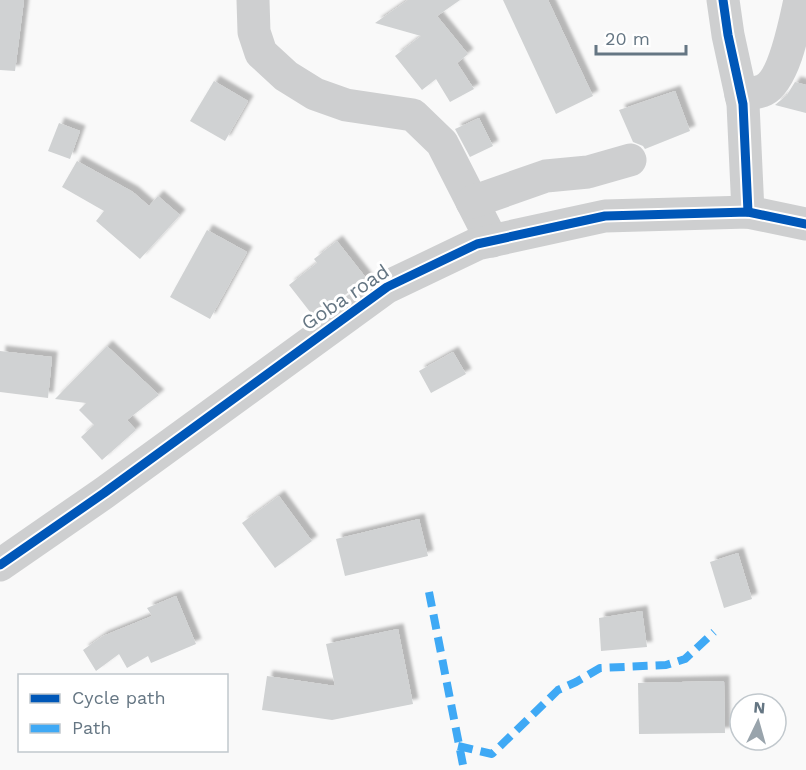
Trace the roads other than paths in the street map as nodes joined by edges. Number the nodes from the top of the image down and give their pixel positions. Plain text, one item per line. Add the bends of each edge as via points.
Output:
1 (253, 0) edge
2 (723, 0) edge
3 (800, 0) edge
4 (741, 95) junction
5 (630, 160) dead end
6 (472, 202) junction
7 (748, 212) junction
8 (806, 224) edge
9 (492, 241) junction
10 (0, 565) edge

1 - 6 street via 254,32 261,53 286,76 315,94 346,105 413,116 442,143
2 - 4 street
3 - 4 street via 784,61 774,81 764,90
4 - 7 street
5 - 6 street via 588,172 546,176
6 - 9 street
7 - 8 street, Goba road
7 - 9 street, Goba road via 605,216
9 - 10 street, Goba road via 477,244 387,287

